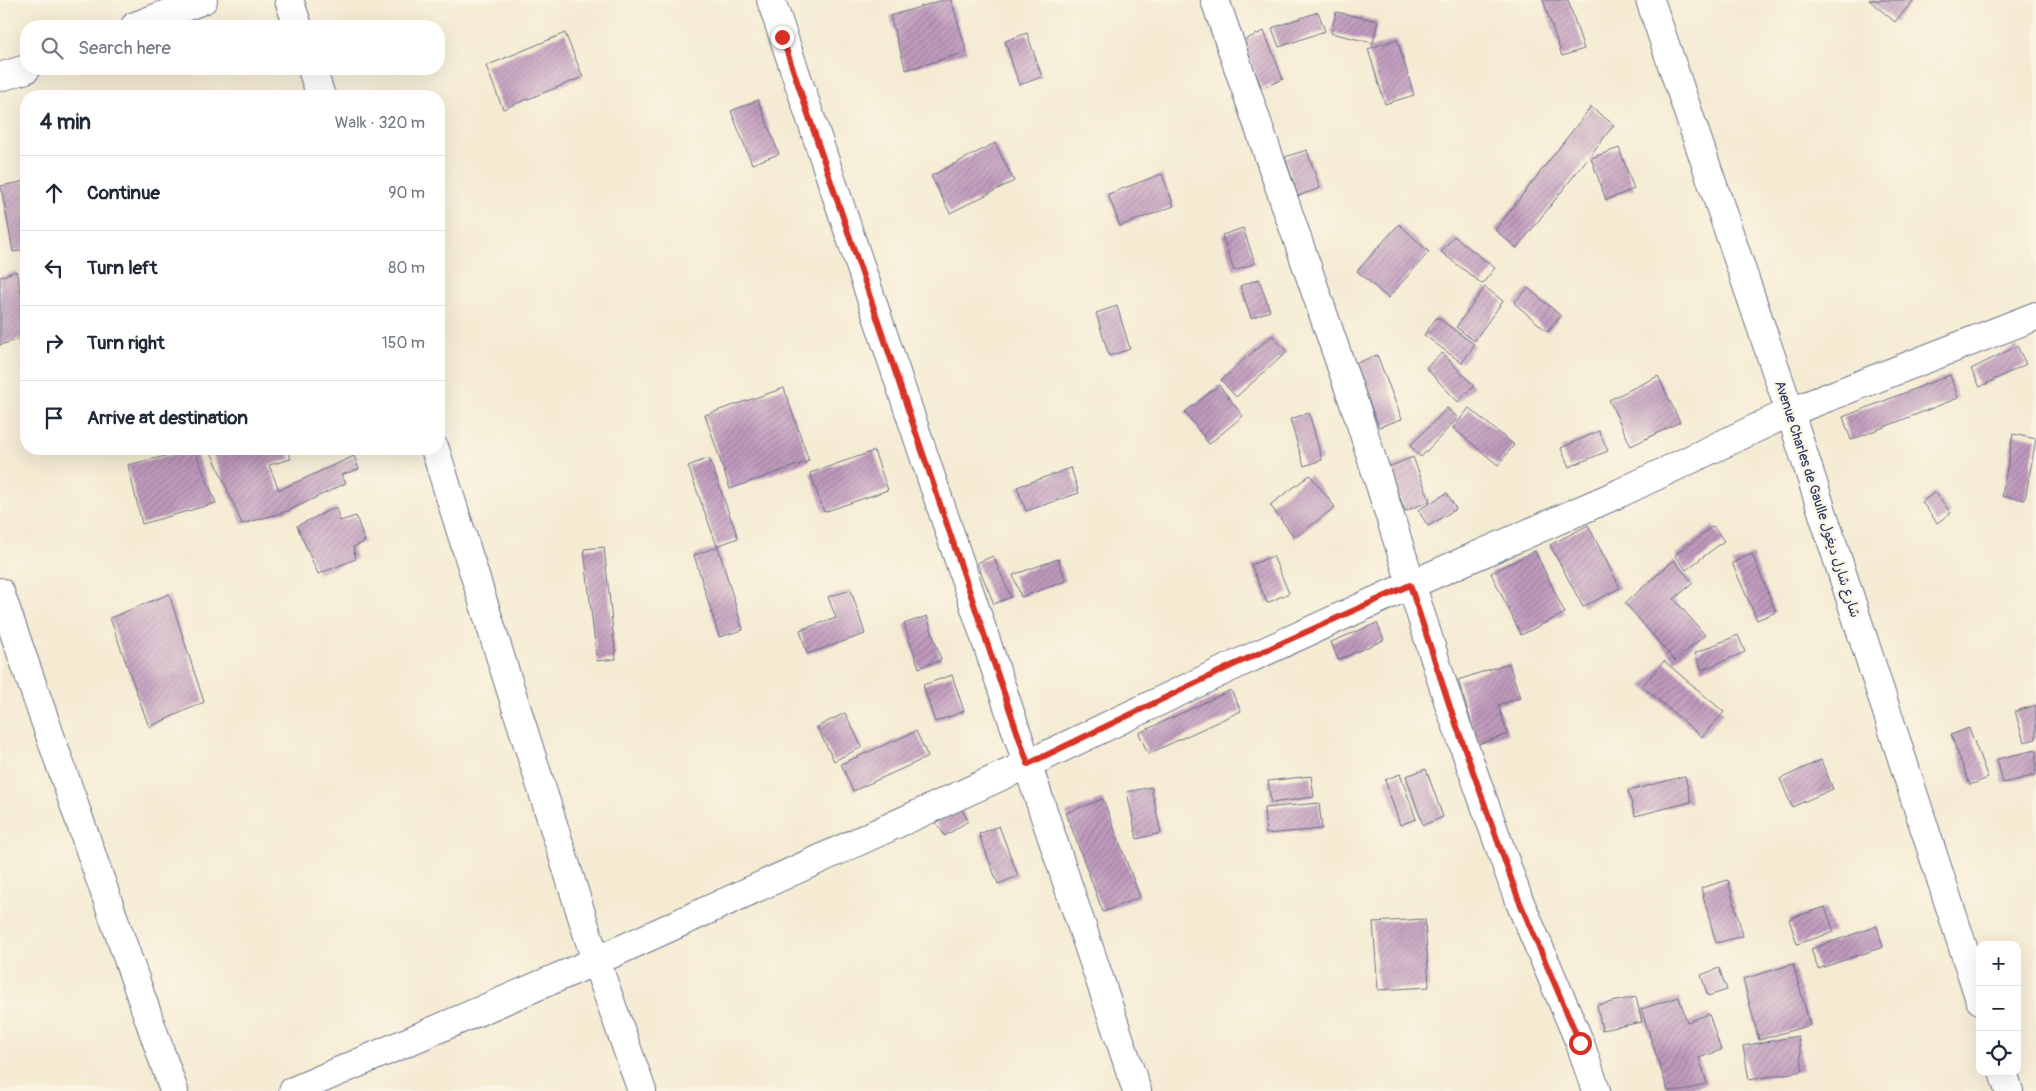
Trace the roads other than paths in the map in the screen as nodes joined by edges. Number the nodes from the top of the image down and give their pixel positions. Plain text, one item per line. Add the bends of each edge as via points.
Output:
1 (202, 0) edge
2 (289, 0) edge
3 (771, 0) edge
4 (1215, 0) edge
5 (1650, 0) edge
6 (150, 20) edge
7 (296, 20) edge
8 (20, 71) edge
9 (314, 75) edge
10 (0, 77) edge
11 (319, 90) edge
12 (2036, 316) edge
13 (1790, 412) junction
14 (437, 455) edge
15 (1410, 585) junction
16 (0, 592) edge
17 (1028, 764) junction
18 (596, 961) junction
19 (1976, 988) edge
20 (2004, 1076) edge
21 (174, 1091) edge
22 (293, 1091) edge
23 (642, 1091) edge
24 (1137, 1091) edge
25 (1596, 1091) edge
26 (2009, 1091) edge

1 - 6 street
2 - 7 street
3 - 17 street
4 - 15 street via 1358,415
5 - 13 street, Avenue Charles de Gaulle شارع شارل ديغول
8 - 10 street
9 - 11 street
12 - 13 street
13 - 15 street via 1620,493
13 - 19 street, Avenue Charles de Gaulle شارع شارل ديغول
14 - 18 street
15 - 17 street via 1231,666
15 - 25 street via 1518,898 1580,1043
16 - 21 street
17 - 18 street
17 - 24 street
18 - 22 street
18 - 23 street
20 - 26 street

